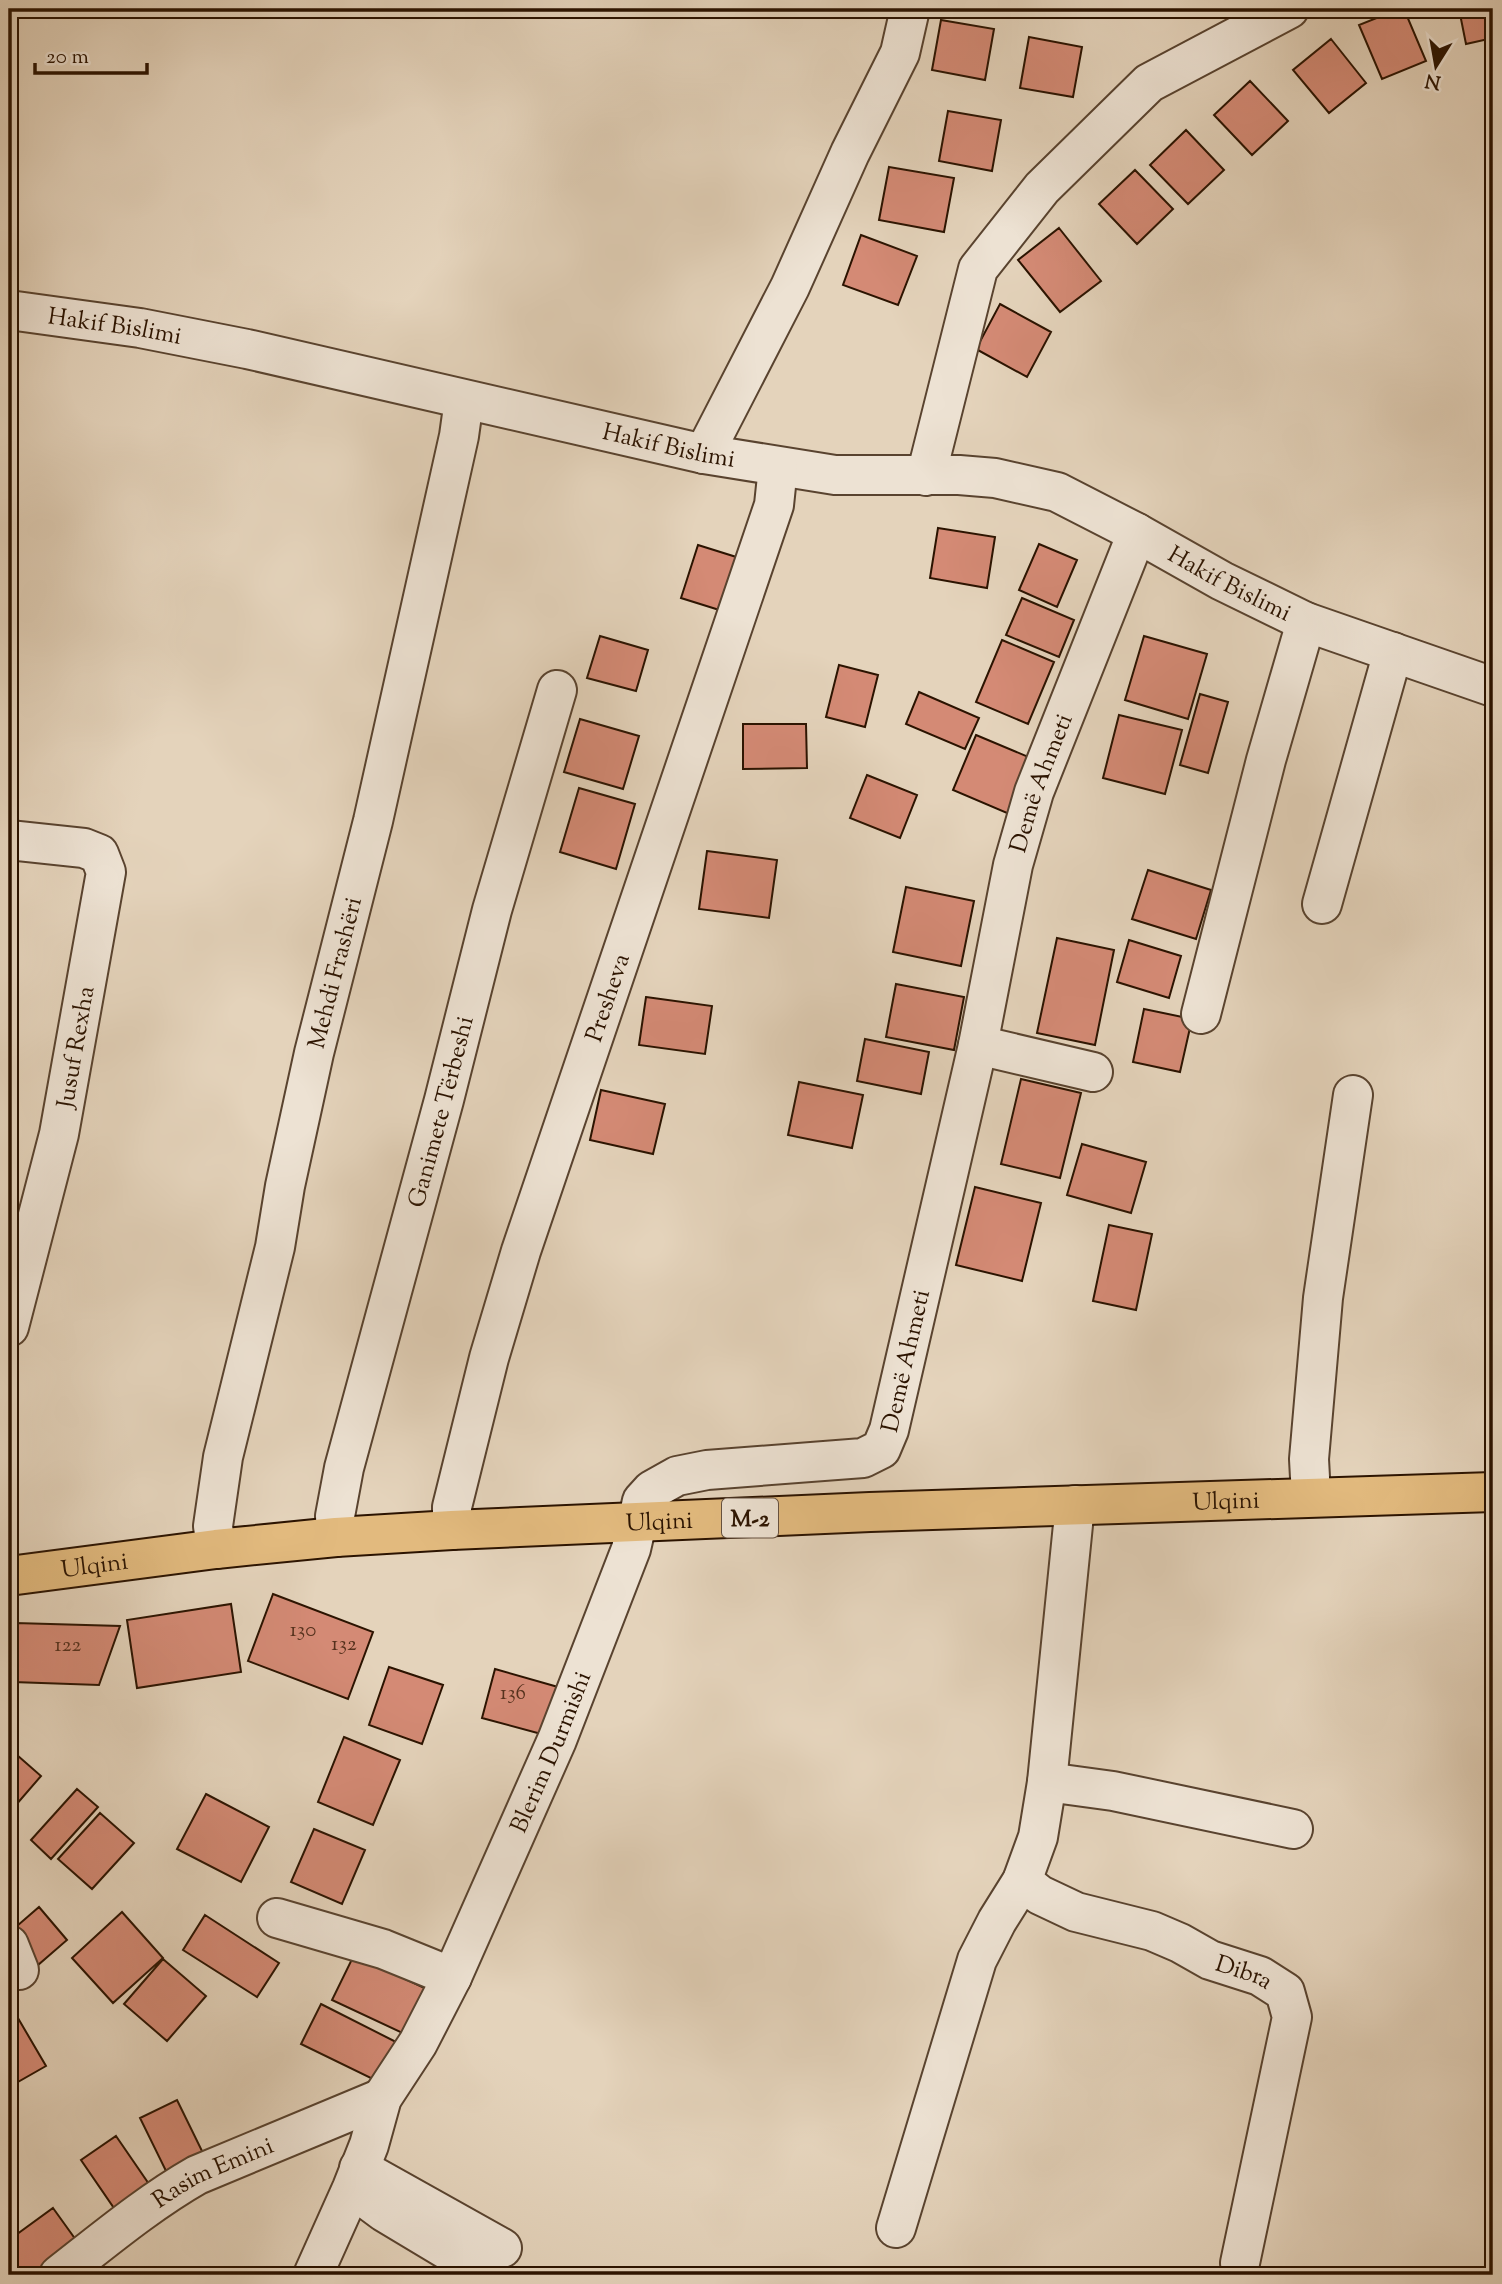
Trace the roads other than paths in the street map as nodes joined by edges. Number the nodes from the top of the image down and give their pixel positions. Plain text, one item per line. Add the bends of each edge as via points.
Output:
1 (910, 9) edge
2 (1289, 9) edge
3 (9, 310) edge
4 (464, 400) junction
5 (704, 454) junction
6 (778, 467) junction
7 (926, 476) junction
8 (1136, 533) junction
9 (1306, 622) junction
10 (1393, 652) junction
11 (1493, 687) edge
12 (557, 690) dead end
13 (9, 840) edge
14 (1322, 904) dead end
15 (1201, 1014) dead end
16 (978, 1045) junction
17 (1093, 1072) dead end
18 (1353, 1095) dead end
19 (9, 1327) edge
20 (1493, 1492) edge
21 (1311, 1496) junction
22 (1075, 1505) junction
23 (636, 1523) junction
24 (452, 1530) junction
25 (336, 1537) junction
26 (216, 1549) junction
27 (9, 1576) edge
28 (1047, 1782) junction
29 (1293, 1829) dead end
30 (1022, 1881) junction
31 (277, 1918) dead end
32 (452, 1977) junction
33 (382, 2098) junction
34 (356, 2178) junction
35 (896, 2228) dead end
36 (495, 2262) edge
37 (1240, 2263) dead end
38 (59, 2275) edge
39 (313, 2275) edge

1 - 5 street via 900,53 790,287
2 - 7 street via 1149,83 1042,188 978,269
3 - 4 street, Hakif Bislimi via 140,328
4 - 5 street, Hakif Bislimi
4 - 26 street, Mehdi Frashëri via 395,726 314,1053 275,1247 223,1457 214,1525
5 - 6 street, Hakif Bislimi
6 - 7 street, Hakif Bislimi via 835,474
6 - 24 street, Presheva via 774,505 513,1278 452,1507
7 - 8 street, Hakif Bislimi via 959,475 1057,492
8 - 9 street, Hakif Bislimi
8 - 16 street, Demë Ahmeti via 1034,792 1013,865
9 - 10 street, Hakif Bislimi
9 - 15 street, Hakif Bislimi
10 - 11 street, Hakif Bislimi
10 - 14 street
12 - 25 street, Ganimete Tërbeshi via 492,910 344,1468
13 - 19 street, Jusuf Rexha via 84,848 99,854 106,872 59,1134
16 - 17 street
16 - 23 street, Demë Ahmeti via 881,1449 863,1458 677,1476 647,1495
18 - 21 street via 1324,1298 1309,1460
20 - 21 main road, Ulqini / M-2
21 - 22 main road, Ulqini / M-2
22 - 23 main road, Ulqini / M-2
22 - 28 street
23 - 24 main road, Ulqini / M-2
23 - 32 street, Blerim Durmishi via 631,1549 557,1740
24 - 25 main road, Ulqini / M-2
25 - 26 main road, Ulqini / M-2
26 - 27 main road, Ulqini / M-2
28 - 29 street via 1113,1791
28 - 30 street via 1038,1837
30 - 35 street via 977,1960
30 - 37 street, Dibra via 1076,1912 1152,1931 1210,1960 1260,1976 1285,1992 1292,2017 1289,2040
31 - 32 street via 383,1949
32 - 33 street, Blerim Durmishi
33 - 34 street, Blerim Durmishi
33 - 38 street, Rasim Emini via 197,2175 126,2222
34 - 36 street
34 - 39 street, Blerim Durmishi

